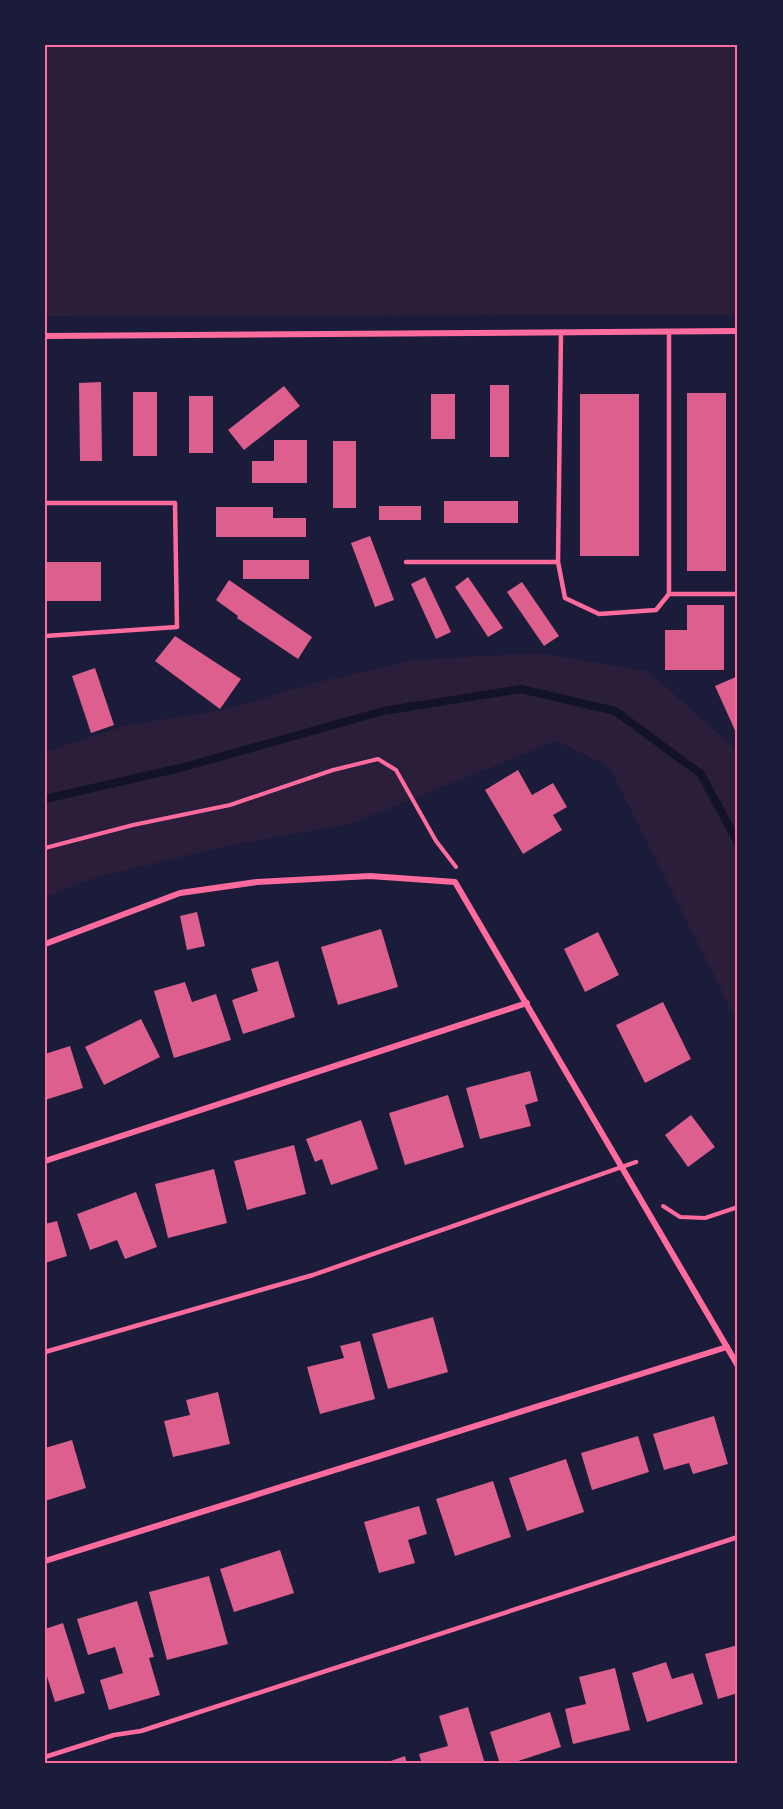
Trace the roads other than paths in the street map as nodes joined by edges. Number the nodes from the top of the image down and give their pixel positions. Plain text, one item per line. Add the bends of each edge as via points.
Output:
1 (738, 331) edge
2 (561, 332) junction
3 (669, 332) junction
4 (45, 336) edge
5 (45, 503) edge
6 (406, 562) dead end
7 (558, 562) junction
8 (669, 594) junction
9 (738, 594) edge
10 (45, 636) edge
11 (45, 944) edge
12 (527, 1003) junction
13 (45, 1161) edge
14 (636, 1162) dead end
15 (623, 1168) junction
16 (727, 1347) junction
17 (45, 1352) edge
18 (738, 1366) edge
19 (738, 1537) edge
20 (45, 1561) edge
21 (45, 1757) edge

1 - 3 street
2 - 3 street
2 - 4 street
2 - 7 lane
3 - 8 lane
5 - 10 lane via 174,503 177,627
6 - 7 lane
7 - 8 lane via 565,598 599,614 656,610
8 - 9 lane
11 - 12 street via 180,894 257,882 369,876 455,882
12 - 13 street
12 - 15 street
14 - 15 lane
15 - 16 street
15 - 17 lane via 313,1275
16 - 18 street
16 - 20 street
19 - 21 lane via 141,1731 114,1735

